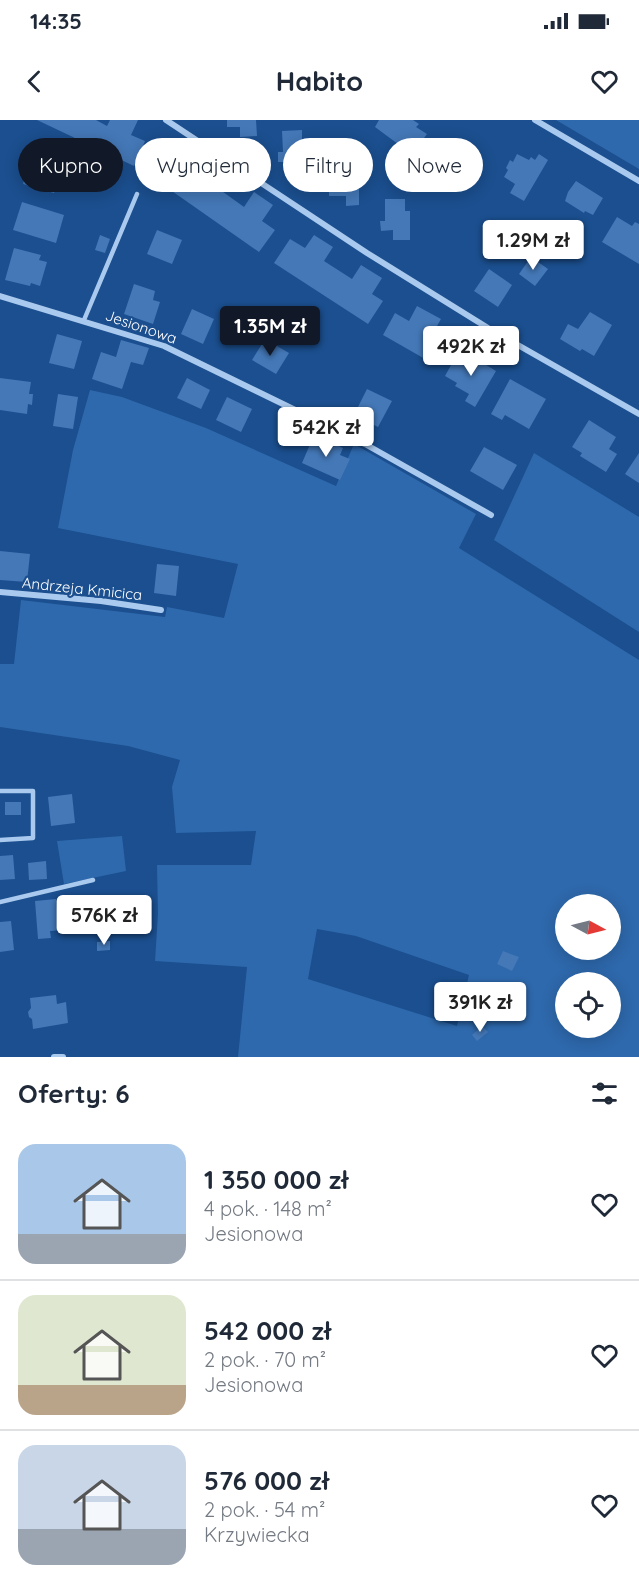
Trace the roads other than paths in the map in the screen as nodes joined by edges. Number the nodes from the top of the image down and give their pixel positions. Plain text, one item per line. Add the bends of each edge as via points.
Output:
1 (166, 120) edge
2 (535, 120) edge
3 (639, 181) edge
4 (136, 194) dead end
5 (0, 296) edge
6 (84, 320) junction
7 (639, 414) edge
8 (491, 515) dead end
9 (0, 592) edge
10 (161, 610) dead end
11 (0, 791) edge
12 (0, 840) edge
13 (93, 880) dead end
14 (0, 902) edge
15 (63, 1056) edge
16 (54, 1057) edge

1 - 7 street via 367,254
2 - 3 street
4 - 6 lane
5 - 6 street, Jesionowa
6 - 8 street, Jesionowa via 164,346 365,444
9 - 10 street, Andrzeja Kmicica
11 - 12 lane via 33,791 33,838
13 - 14 lane
15 - 16 street

